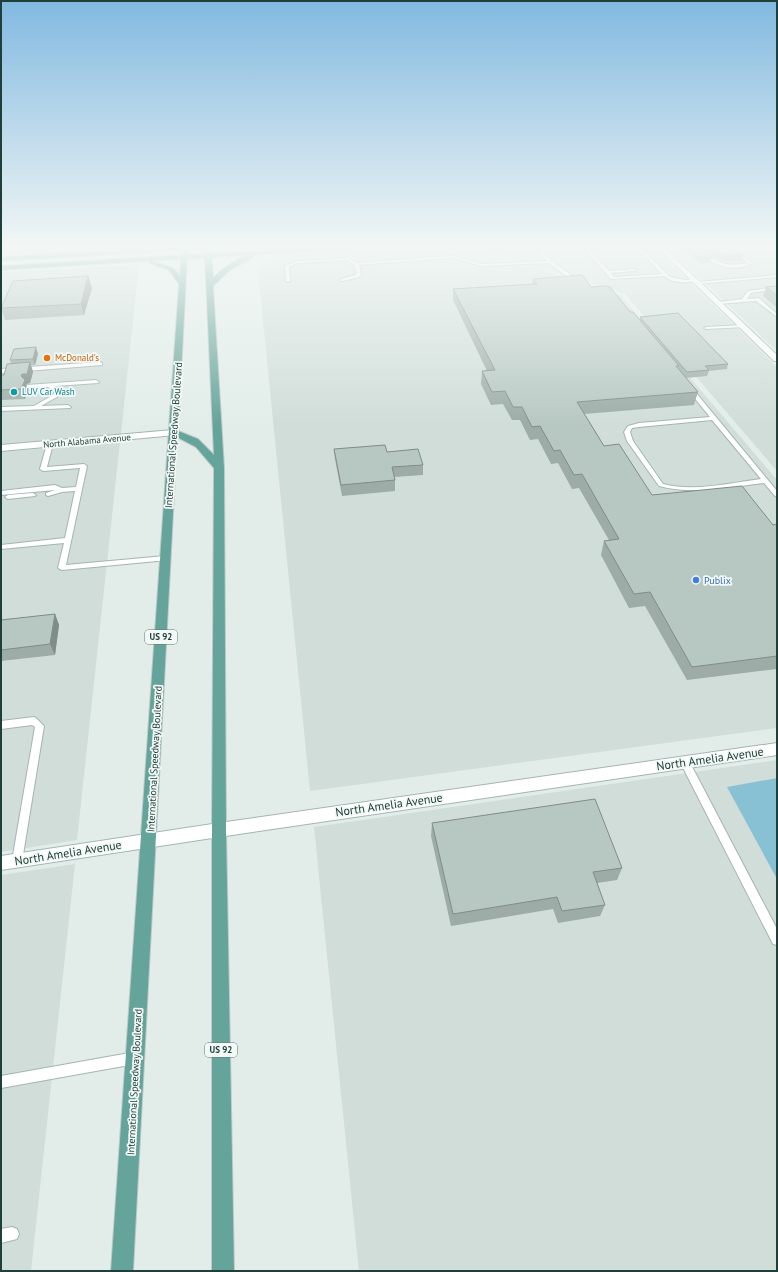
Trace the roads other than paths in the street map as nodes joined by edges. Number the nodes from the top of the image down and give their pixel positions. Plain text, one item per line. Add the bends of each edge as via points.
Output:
1 (181, 306) edge
2 (210, 306) edge
3 (723, 306) edge
4 (766, 306) edge
5 (777, 316) edge
6 (743, 326) junction
7 (706, 328) dead end
8 (776, 356) edge
9 (100, 364) dead end
10 (1, 371) edge
11 (96, 382) dead end
12 (685, 382) edge
13 (50, 385) junction
14 (29, 386) edge
15 (34, 407) junction
16 (68, 407) dead end
17 (1, 409) edge
18 (714, 418) junction
19 (173, 433) junction
20 (50, 444) junction
21 (1, 448) edge
22 (219, 468) junction
23 (765, 481) junction
24 (78, 489) junction
25 (61, 490) junction
26 (1, 493) edge
27 (48, 494) dead end
28 (33, 495) dead end
29 (777, 495) edge
30 (1, 498) edge
31 (68, 540) junction
32 (1, 547) edge
33 (165, 558) junction
34 (1, 725) edge
35 (777, 749) edge
36 (685, 762) junction
37 (219, 830) junction
38 (149, 840) junction
39 (17, 861) junction
40 (1, 863) edge
41 (777, 940) edge
42 (136, 1058) junction
43 (1, 1082) edge
44 (122, 1271) edge
45 (223, 1271) edge

1 - 19 main road, International Speedway Boulevard / US 92
2 - 22 main road, US 92
3 - 6 street
4 - 5 lane
6 - 7 lane
6 - 8 street
9 - 10 lane
11 - 13 lane
12 - 18 lane
13 - 14 lane
13 - 15 lane via 58,391 55,396
15 - 16 lane
15 - 17 lane
18 - 23 lane
18 - 23 lane via 639,425 630,427 627,432 630,441 661,485 685,489
19 - 20 street, North Alabama Avenue
19 - 22 main road via 188,437 203,446
19 - 33 main road, International Speedway Boulevard / US 92
20 - 21 street, North Alabama Avenue
20 - 24 lane via 43,469 84,466
22 - 37 main road, US 92
23 - 29 lane
24 - 25 lane
24 - 31 lane
25 - 26 lane via 55,487
25 - 27 lane
28 - 30 lane
31 - 32 lane
31 - 33 lane via 62,568
33 - 38 main road, International Speedway Boulevard / US 92
34 - 39 lane via 34,721 40,726
35 - 36 street, North Amelia Avenue
36 - 37 street, North Amelia Avenue
36 - 41 lane
37 - 38 street, North Amelia Avenue
37 - 45 main road, US 92
38 - 39 street, North Amelia Avenue
38 - 42 main road, International Speedway Boulevard / US 92
39 - 40 street, North Amelia Avenue
42 - 43 lane
42 - 44 main road, International Speedway Boulevard / US 92

